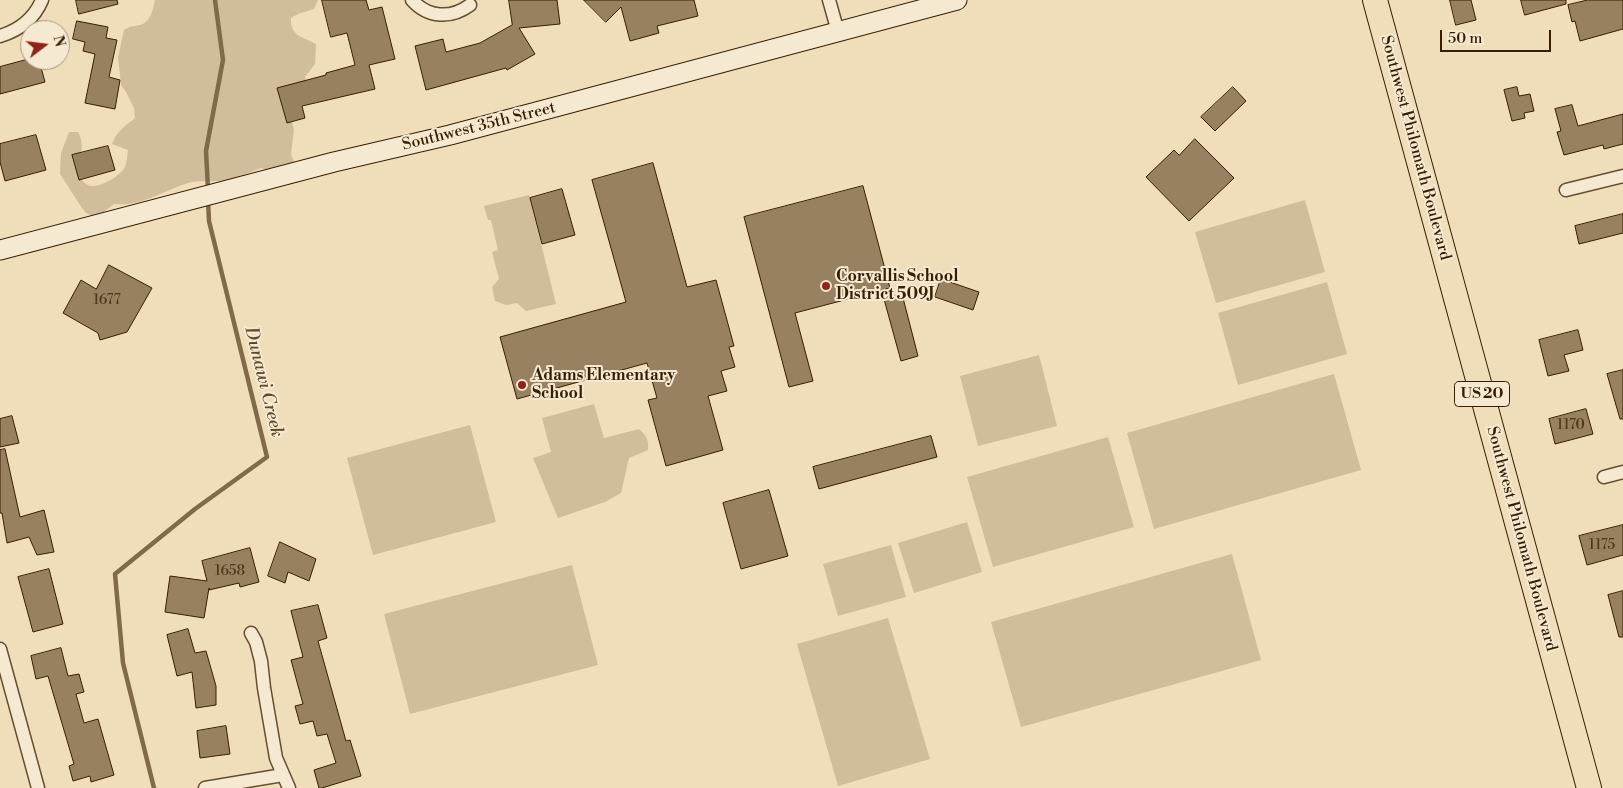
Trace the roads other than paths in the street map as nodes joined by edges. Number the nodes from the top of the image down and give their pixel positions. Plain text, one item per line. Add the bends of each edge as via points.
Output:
1 (42, 0) edge
2 (412, 0) edge
3 (829, 0) edge
4 (957, 0) edge
5 (1375, 0) edge
6 (470, 5) dead end
7 (838, 32) junction
8 (0, 36) edge
9 (1623, 176) edge
10 (1566, 190) dead end
11 (0, 250) edge
12 (1623, 472) edge
13 (1604, 477) dead end
14 (251, 633) dead end
15 (0, 649) edge
16 (283, 774) junction
17 (38, 788) edge
18 (205, 788) edge
19 (288, 788) edge
20 (1589, 788) edge

1 - 8 street via 32,18 20,28
2 - 6 street via 436,15 450,15
3 - 7 street
4 - 7 street, Southwest 35th Street
5 - 20 highway, Southwest Philomath Boulevard / US 20
7 - 11 street, Southwest 35th Street
9 - 10 street
12 - 13 street
14 - 16 street via 262,661 276,758
15 - 17 street
16 - 18 street
16 - 19 street

